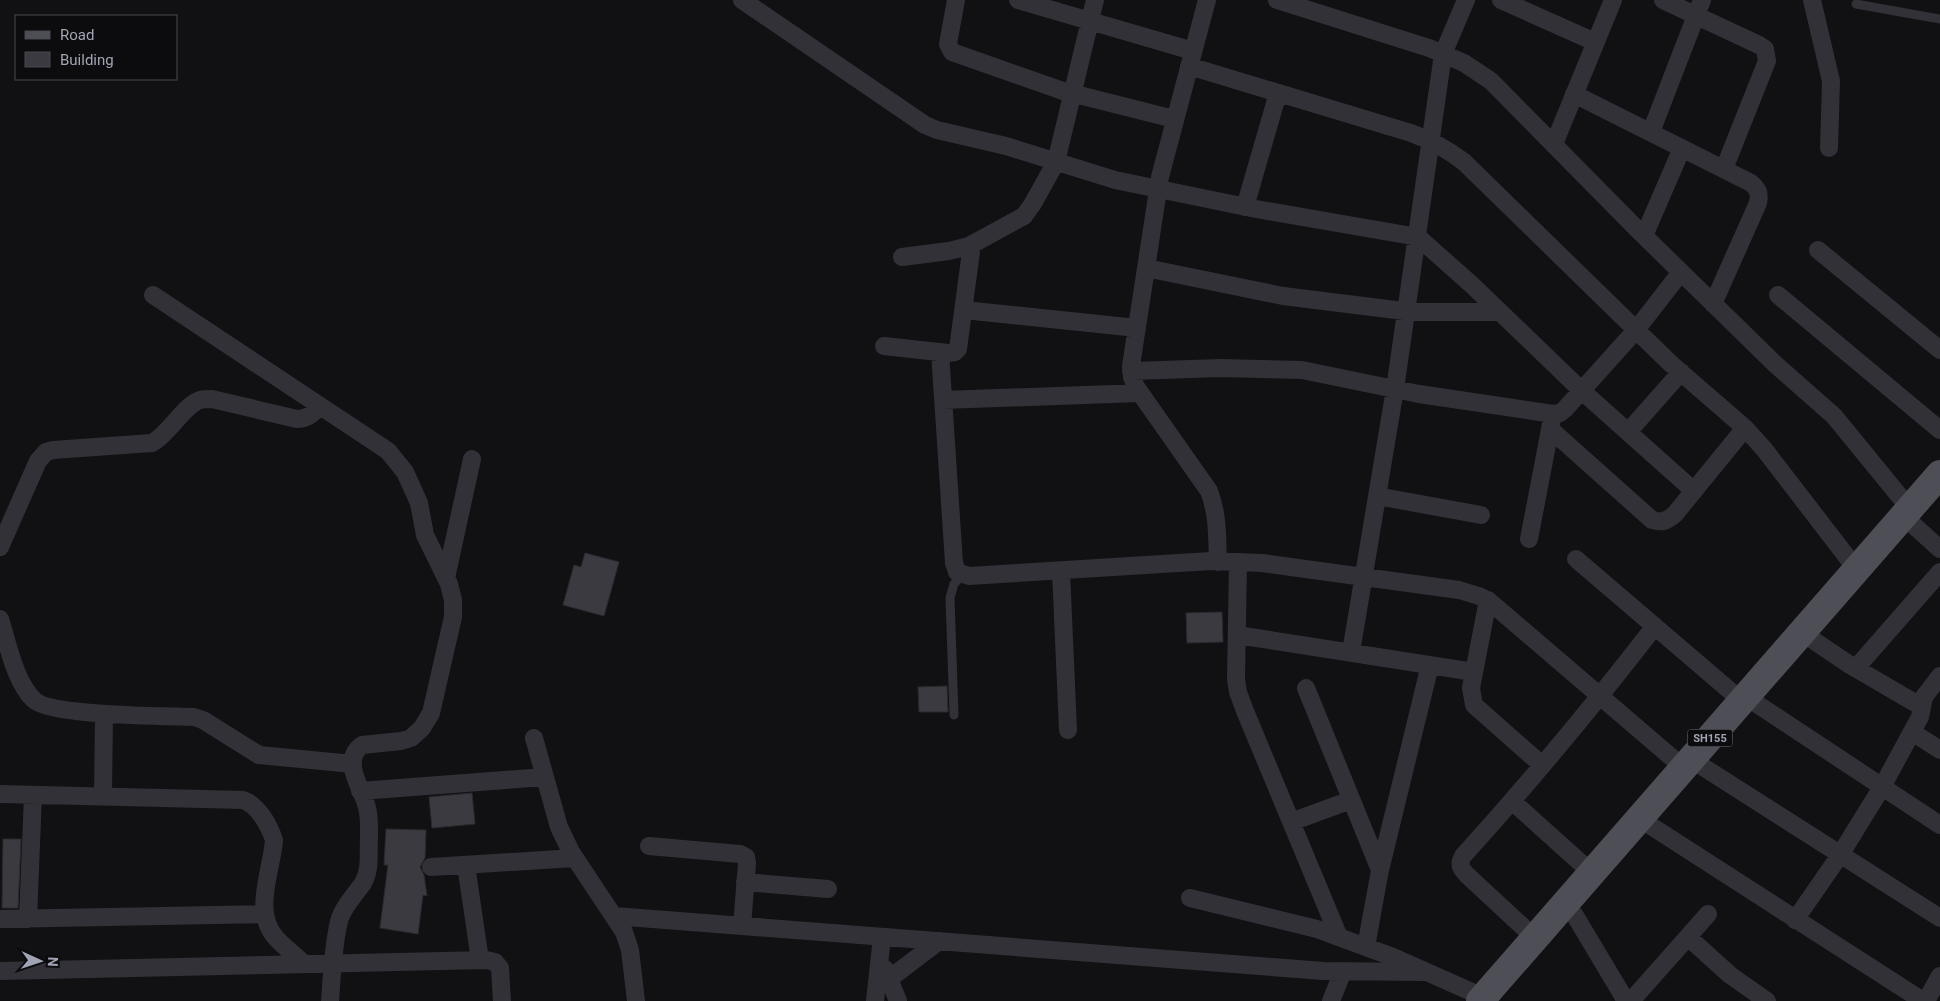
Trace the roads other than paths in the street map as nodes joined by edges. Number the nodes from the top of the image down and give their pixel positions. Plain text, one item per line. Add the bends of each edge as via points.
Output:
1 (742, 0) edge
2 (956, 0) edge
3 (1018, 0) edge
4 (1096, 0) edge
5 (1207, 0) edge
6 (1501, 0) edge
7 (1613, 0) edge
8 (1663, 0) edge
9 (1812, 0) edge
10 (1281, 1) edge
11 (1463, 1) edge
12 (1856, 4) dead end
13 (1699, 8) edge
14 (1940, 18) edge
15 (1090, 22) junction
16 (1595, 42) junction
17 (1443, 54) junction
18 (1191, 59) junction
19 (1278, 93) junction
20 (1073, 94) junction
21 (1574, 94) junction
22 (1174, 119) junction
23 (1651, 132) junction
24 (1430, 140) junction
25 (1554, 144) junction
26 (1682, 148) junction
27 (1829, 148) dead end
28 (1056, 162) junction
29 (1724, 169) junction
30 (1158, 189) junction
31 (1245, 207) junction
32 (1644, 236) junction
33 (1418, 237) junction
34 (972, 244) junction
35 (1818, 250) dead end
36 (902, 257) dead end
37 (1146, 268) junction
38 (1680, 272) junction
39 (153, 295) dead end
40 (1778, 295) dead end
41 (1713, 304) junction
42 (964, 310) junction
43 (1406, 311) junction
44 (1500, 312) junction
45 (1137, 328) junction
46 (1636, 330) junction
47 (884, 346) dead end
48 (1940, 350) edge
49 (940, 352) junction
50 (1131, 371) junction
51 (1681, 372) junction
52 (1394, 389) junction
53 (1582, 391) junction
54 (1140, 392) junction
55 (943, 400) junction
56 (320, 406) junction
57 (1551, 421) junction
58 (1745, 428) junction
59 (1940, 430) edge
60 (1628, 432) junction
61 (472, 459) dead end
62 (1940, 474) edge
63 (1940, 489) edge
64 (1694, 491) junction
65 (1377, 496) junction
66 (1481, 515) dead end
67 (1910, 516) junction
68 (1529, 540) dead end
69 (1885, 545) junction
70 (0, 547) edge
71 (1940, 550) edge
72 (1576, 559) dead end
73 (1218, 562) junction
74 (1238, 562) junction
75 (1857, 570) junction
76 (1060, 571) junction
77 (1940, 572) edge
78 (962, 575) junction
79 (1364, 577) junction
80 (446, 578) junction
81 (1488, 600) junction
82 (0, 619) edge
83 (1655, 626) junction
84 (1237, 635) junction
85 (1810, 638) junction
86 (1351, 652) junction
87 (1430, 665) junction
88 (1856, 668) junction
89 (1474, 672) junction
90 (1940, 676) edge
91 (1306, 688) dead end
92 (1600, 696) junction
93 (1748, 701) junction
94 (1922, 707) junction
95 (104, 714) junction
96 (954, 714) dead end
97 (1068, 730) dead end
98 (1912, 732) junction
99 (534, 738) dead end
100 (1940, 750) edge
101 (354, 764) junction
102 (1542, 765) junction
103 (1692, 767) junction
104 (545, 777) junction
105 (1882, 787) junction
106 (360, 791) junction
107 (0, 794) edge
108 (33, 795) junction
109 (103, 796) junction
110 (1352, 800) junction
111 (1512, 802) junction
112 (1291, 822) junction
113 (1648, 824) junction
114 (1940, 825) edge
115 (648, 846) dead end
116 (1840, 855) junction
117 (575, 858) junction
118 (466, 865) junction
119 (431, 867) dead end
120 (1380, 870) junction
121 (1592, 873) junction
122 (745, 882) junction
123 (828, 889) dead end
124 (1190, 898) dead end
125 (264, 914) junction
126 (1574, 914) junction
127 (1708, 914) dead end
128 (614, 916) junction
129 (28, 918) junction
130 (1940, 918) edge
131 (0, 919) edge
132 (1795, 920) junction
133 (742, 926) junction
134 (882, 937) junction
135 (1339, 937) junction
136 (1688, 937) junction
137 (1535, 938) junction
138 (939, 941) junction
139 (1366, 948) junction
140 (880, 957) junction
141 (480, 960) junction
142 (304, 964) junction
143 (333, 964) junction
144 (0, 971) edge
145 (1343, 971) junction
146 (1425, 972) junction
147 (1940, 976) edge
148 (889, 979) junction
149 (1489, 1000) edge
150 (330, 1001) edge
151 (502, 1001) edge
152 (636, 1001) edge
153 (875, 1001) edge
154 (898, 1001) edge
155 (1331, 1001) edge
156 (1626, 1001) edge
157 (1631, 1001) edge
158 (1767, 1001) edge
159 (1924, 1001) edge

1 - 28 street via 925,125
2 - 20 street via 948,44 952,52
3 - 15 street
4 - 15 street
5 - 18 street
6 - 16 street
7 - 16 street
8 - 13 street
9 - 27 street via 1831,81
10 - 17 street
11 - 17 street
12 - 14 lane
13 - 23 street
13 - 29 street via 1765,49 1767,55
15 - 18 street
15 - 20 street
16 - 21 street
17 - 24 street
17 - 25 street via 1491,81
18 - 19 street
18 - 22 street
19 - 24 street
19 - 31 street
20 - 22 street
20 - 28 street
21 - 23 street
21 - 25 street
22 - 30 street
23 - 26 street
24 - 33 street
24 - 46 street via 1464,162
25 - 32 street
26 - 29 street
26 - 32 street
28 - 30 street
28 - 34 street via 1024,216
29 - 41 street via 1751,183 1760,195
30 - 31 street
30 - 37 street
31 - 33 street
32 - 38 street
33 - 43 street
33 - 44 street
34 - 36 street via 949,251
34 - 42 street
35 - 48 street
37 - 43 street via 1283,296
37 - 45 street
38 - 41 street
38 - 46 street
39 - 56 street
40 - 59 street
41 - 67 street via 1834,416
42 - 45 street
42 - 49 street via 958,349
43 - 44 street
43 - 52 street
44 - 53 street
45 - 50 street
46 - 51 street
46 - 53 street
47 - 49 street
49 - 55 street
50 - 52 street via 1302,370
50 - 54 street
51 - 58 street
51 - 60 street
52 - 57 street
52 - 65 street
53 - 57 street
53 - 60 street
54 - 55 street
54 - 73 street via 1209,491 1216,518
55 - 78 street via 954,563
56 - 70 street via 304,419 212,399 201,400 192,404 152,444 46,452 38,461
56 - 80 street via 388,451 405,472 419,502 425,536
57 - 64 street via 1652,520 1669,520
57 - 68 street
58 - 64 street
58 - 75 street
60 - 64 street
61 - 80 street
62 - 67 main road, SH155
63 - 67 main road, SH155
65 - 66 street
65 - 79 street
67 - 69 main road, SH155
67 - 71 street
69 - 75 main road, SH155
69 - 85 main road, SH155
72 - 83 street
73 - 74 street
73 - 76 street
74 - 79 street
74 - 84 street
75 - 93 main road, SH155
76 - 78 street
76 - 97 street
77 - 88 street
78 - 96 lane via 954,584 950,598
79 - 81 street via 1459,590
79 - 86 street
80 - 101 street via 453,600 453,617 431,713 411,738 362,745 357,749
81 - 89 street
81 - 92 street
82 - 95 street via 16,671 35,702
83 - 92 street
83 - 93 street
84 - 86 street
84 - 112 street via 1238,692
85 - 88 street
85 - 93 main road, SH155
86 - 87 street
87 - 89 street
87 - 120 street
88 - 94 street
89 - 102 street via 1471,688 1474,704
90 - 94 street via 1924,696
91 - 110 street
92 - 102 street
92 - 103 street
93 - 103 main road, SH155
93 - 105 street
94 - 98 street
95 - 101 street via 194,717 259,755
95 - 109 street
98 - 100 street
98 - 105 street
99 - 104 street
101 - 106 street via 353,773
102 - 111 street
103 - 113 main road, SH155
103 - 116 street
103 - 121 main road, SH155
104 - 106 street
104 - 117 street via 559,826
105 - 114 street
105 - 116 street
106 - 143 street via 369,819 368,870 340,918
107 - 108 street
108 - 109 street
108 - 129 street
109 - 125 street via 250,802 274,840
110 - 112 street
110 - 120 street
111 - 121 street
111 - 137 street via 1463,856 1460,868
112 - 135 street
113 - 126 main road, SH155
113 - 132 street
115 - 122 street via 746,856
116 - 130 street
116 - 132 street
117 - 118 street
117 - 128 street
118 - 119 street
118 - 141 street
120 - 139 street
121 - 137 main road, SH155
122 - 123 street
122 - 133 street
124 - 135 street
125 - 129 street
125 - 142 street via 275,937
126 - 149 main road, SH155
126 - 156 street
127 - 136 street
128 - 133 street
128 - 152 street via 630,950
129 - 131 street
132 - 159 street
133 - 134 street
134 - 138 street
134 - 140 street
135 - 139 street
136 - 157 street
136 - 158 street via 1730,975
137 - 149 main road, SH155
138 - 145 street
138 - 148 street
139 - 146 street
140 - 148 street
140 - 153 street
141 - 143 street
141 - 151 street via 495,962 500,968
142 - 143 street
142 - 144 street
143 - 150 street
145 - 146 street
145 - 155 street
146 - 149 street
147 - 159 street
148 - 154 street

